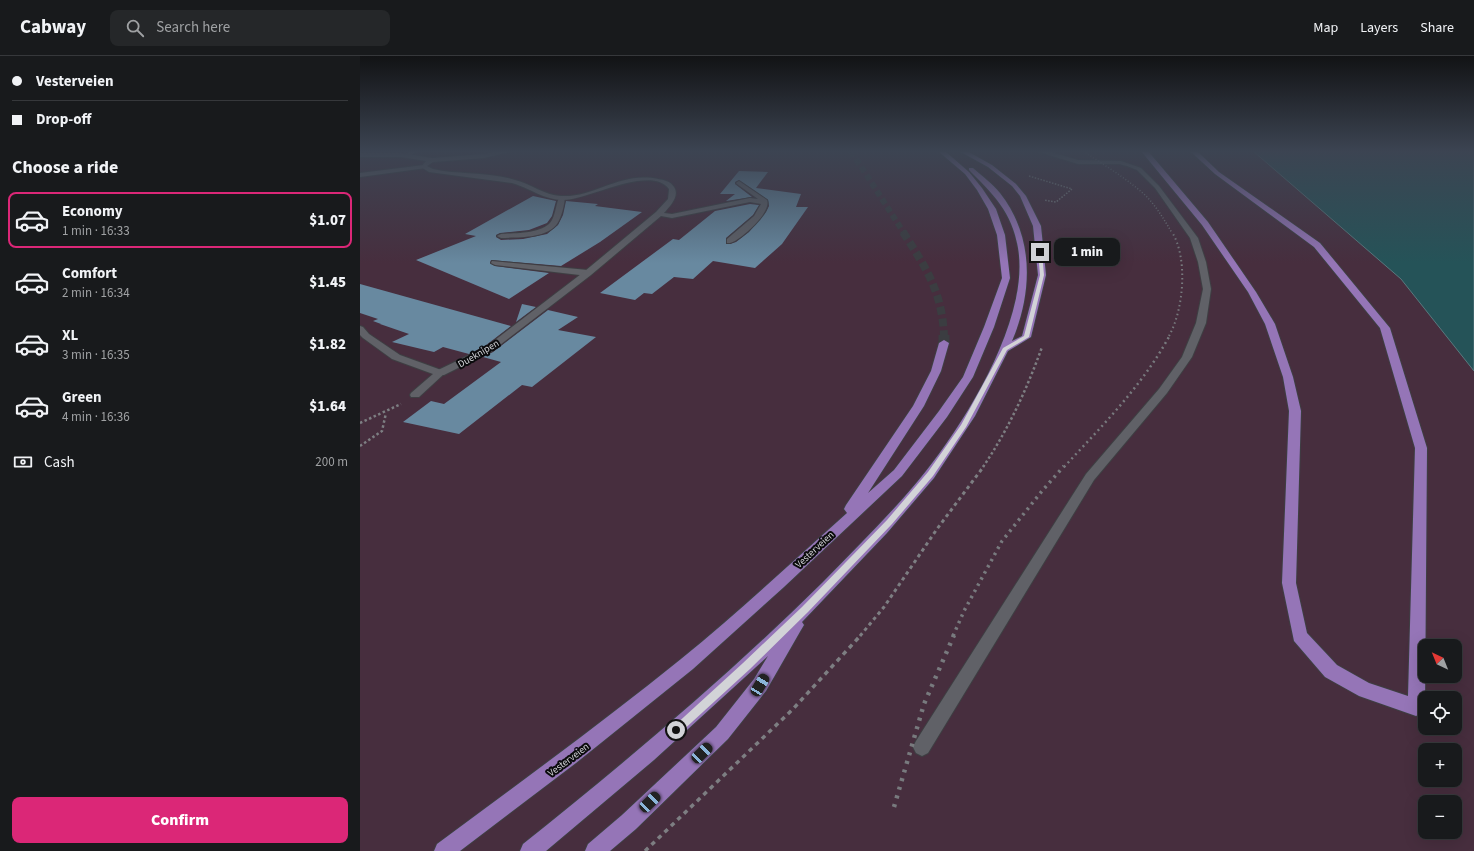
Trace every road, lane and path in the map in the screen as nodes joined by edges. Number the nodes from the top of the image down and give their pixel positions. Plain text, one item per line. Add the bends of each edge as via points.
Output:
1 (532, 188) edge
2 (604, 188) edge
3 (672, 188) edge
4 (747, 188) edge
5 (979, 188) edge
6 (991, 188) edge
7 (1017, 188) edge
8 (1069, 188) edge
9 (1158, 188) edge
10 (1176, 188) edge
11 (1238, 188) edge
12 (562, 197) junction
13 (1049, 200) dead end
14 (765, 202) junction
15 (659, 214) junction
16 (502, 236) dead end
17 (730, 241) dead end
18 (495, 263) dead end
19 (588, 273) junction
20 (360, 329) edge
21 (944, 343) tunnel mouth
22 (1005, 349) junction
23 (440, 373) junction
24 (415, 395) joint
25 (386, 412) junction
26 (360, 423) edge
27 (360, 446) edge
28 (842, 523) junction
29 (805, 610) junction
30 (922, 747) dead end
31 (444, 851) edge
32 (530, 851) edge
33 (595, 851) edge

1 - 12 street, Dueknipen via 547,196
2 - 12 street, Dueknipen via 581,196
3 - 15 street, Dueknipen via 671,199
4 - 14 street
5 - 28 highway, Vesterveien via 992,209 1001,235 1006,278 989,327 968,377 943,414 898,473
6 - 22 highway, Vesterveien via 1014,220 1022,252 1021,296 1014,327
7 - 22 highway via 1037,226 1042,275 1026,337
8 - 13 path via 1072,189 1056,202
9 - 30 street via 1194,238 1207,289 1201,323 1187,357 1163,391 1090,477
10 - 11 highway via 1205,224 1252,292 1270,324 1288,377 1295,411 1289,583 1300,636 1331,671 1365,690 1416,707 1421,448 1385,328 1317,245
12 - 16 street via 558,217 551,226 524,234
14 - 15 street via 750,200 672,216
14 - 17 street via 760,213
15 - 19 street, Dueknipen
18 - 19 street
19 - 23 street, Dueknipen via 489,349
20 - 23 street via 396,357
21 - 28 highway via 936,370 918,406
22 - 29 highway, Vesterveien via 964,426 930,474 889,522
23 - 24 street, Dueknipen
24 - 25 path
25 - 26 path
25 - 27 path via 382,431
28 - 31 highway, Vesterveien via 687,664 570,757
29 - 32 highway, Vesterveien via 700,710
29 - 33 highway via 760,685 722,733

